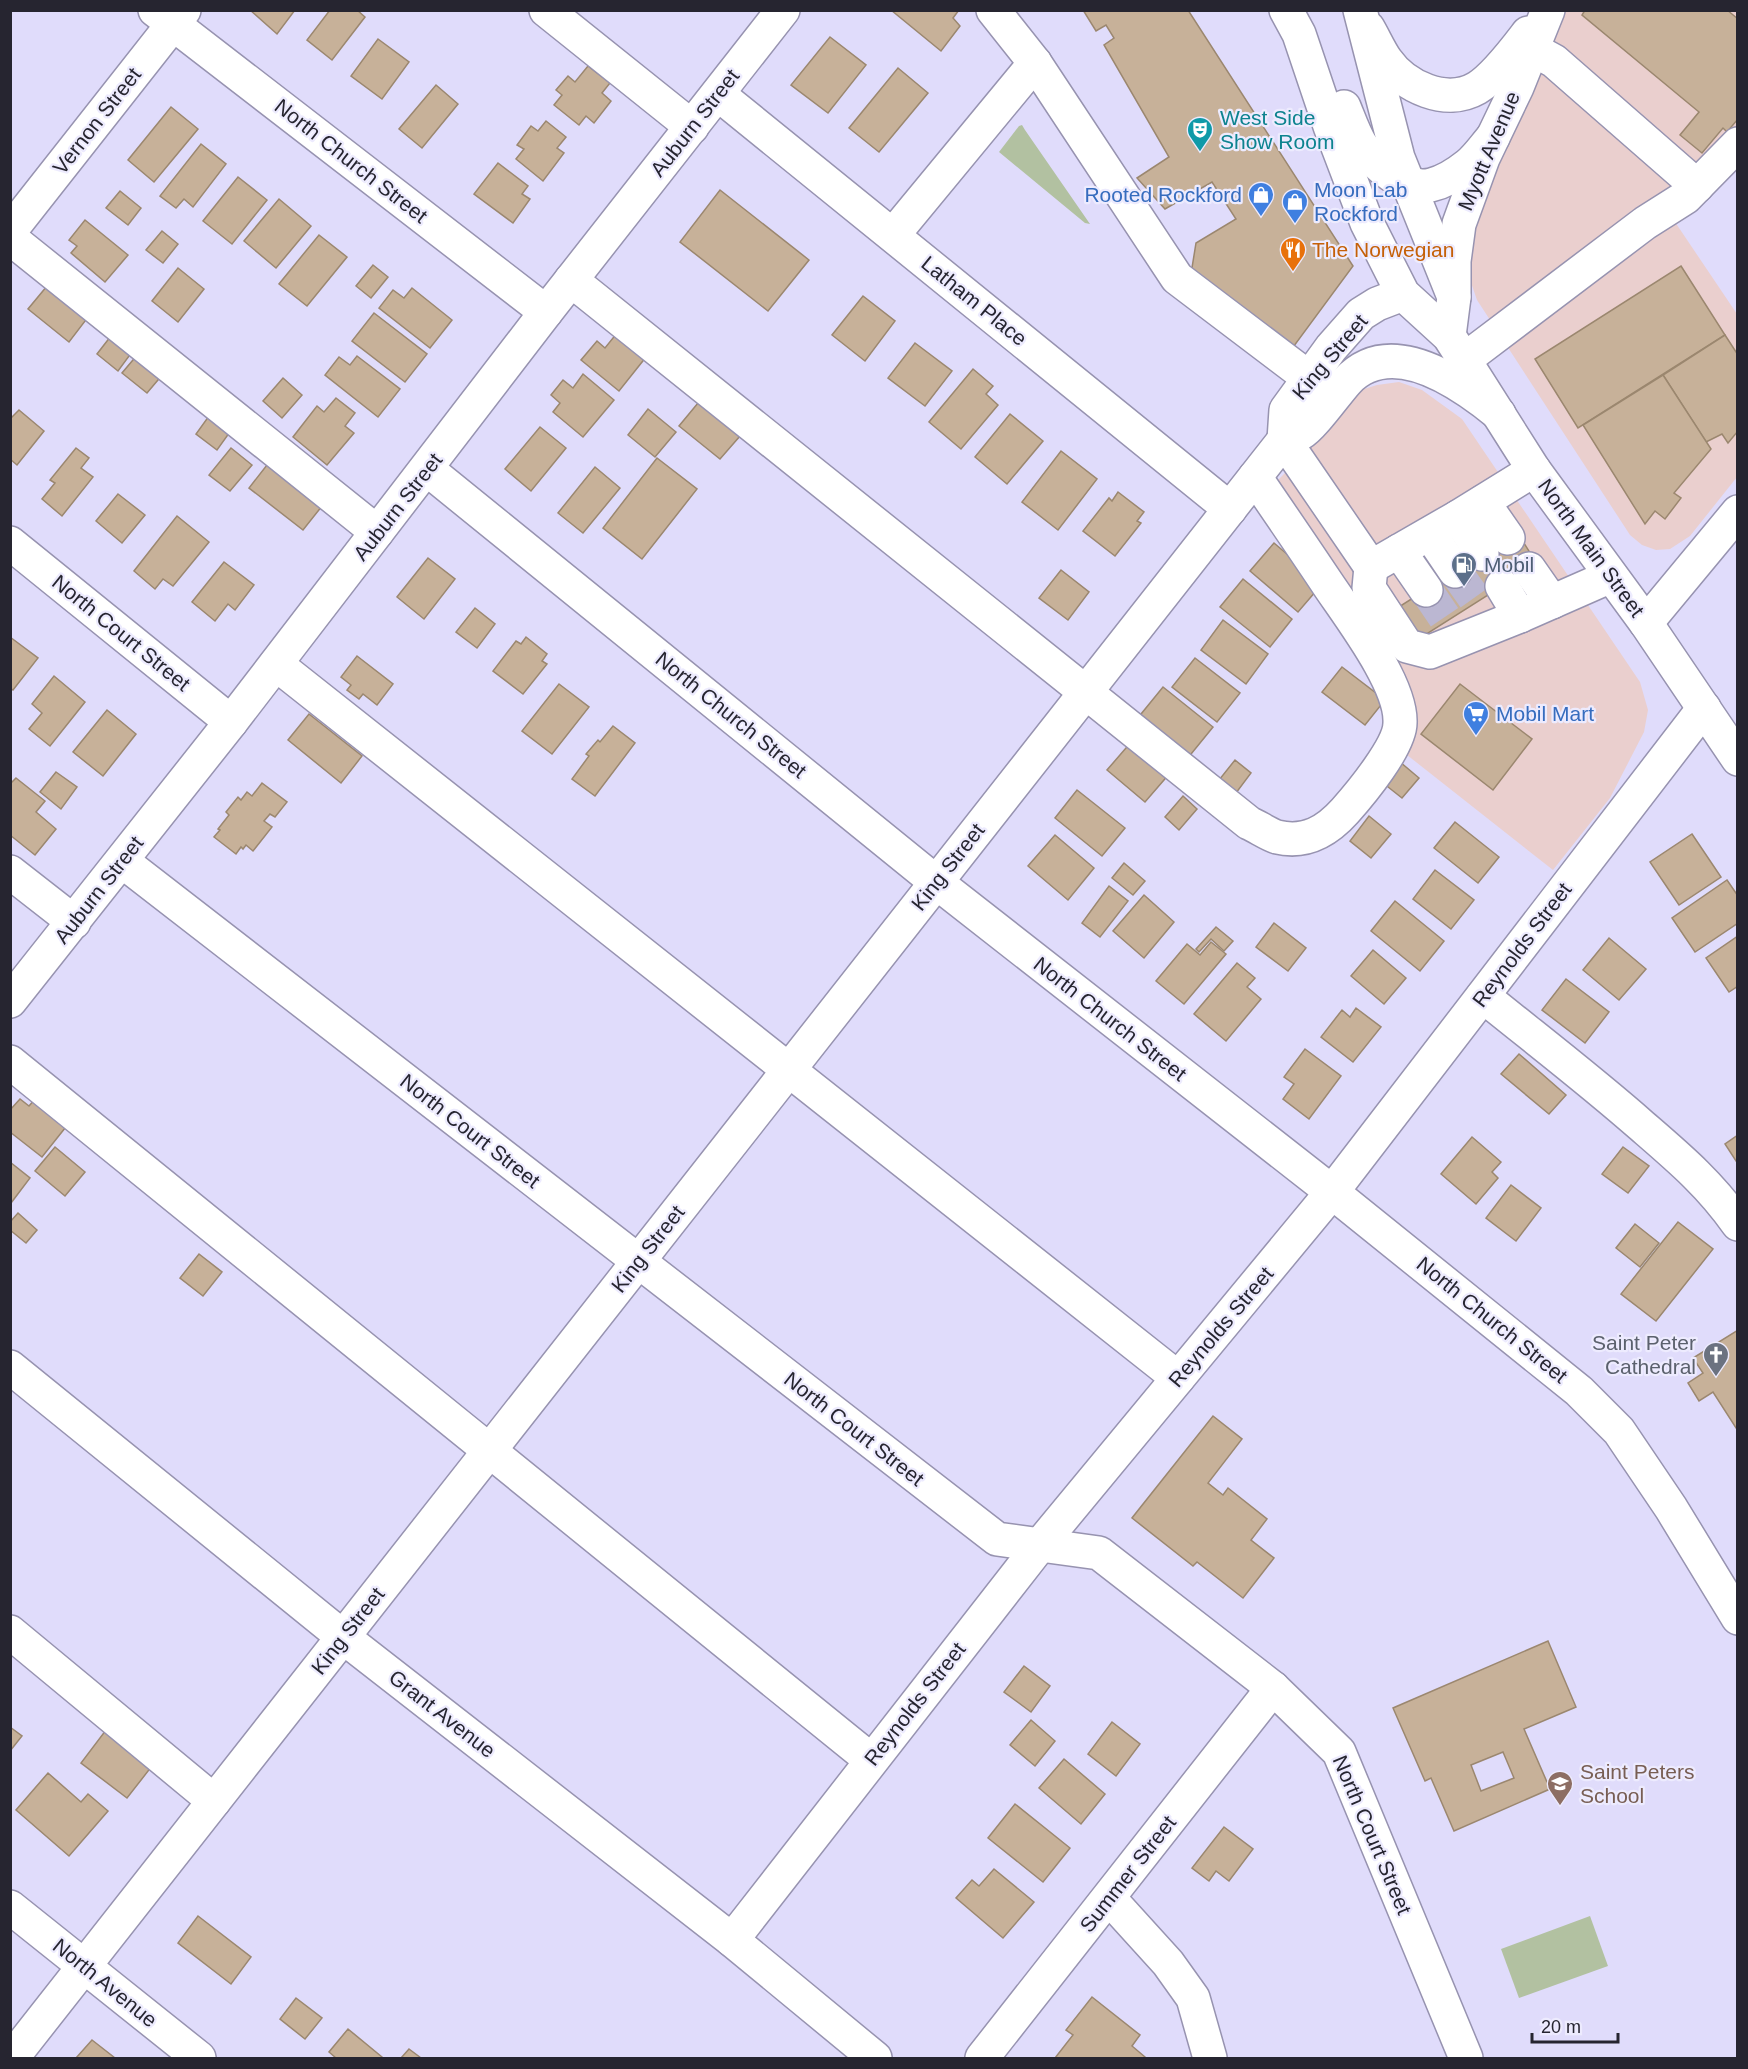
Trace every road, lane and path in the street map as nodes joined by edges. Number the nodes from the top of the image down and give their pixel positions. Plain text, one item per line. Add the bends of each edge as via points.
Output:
1 (546, 10) edge
2 (783, 10) edge
3 (993, 10) edge
4 (1547, 10) edge
5 (171, 15) edge
6 (1361, 15) edge
7 (1293, 22) edge
8 (1532, 49) junction
9 (1035, 63) junction
10 (718, 94) junction
11 (692, 127) junction
12 (1493, 137) junction
13 (1737, 144) edge
14 (1408, 184) junction
15 (1697, 186) junction
16 (10, 231) edge
17 (893, 235) junction
18 (10, 238) edge
19 (572, 280) junction
20 (1403, 294) junction
21 (1454, 297) junction
22 (546, 312) junction
23 (1457, 348) junction
24 (1309, 378) junction
25 (1498, 414) junction
26 (1284, 440) junction
27 (427, 469) junction
28 (1534, 470) junction
29 (1255, 477) junction
30 (1230, 509) junction
31 (1471, 509) junction
32 (1737, 512) edge
33 (377, 532) junction
34 (1430, 534) junction
35 (10, 543) edge
36 (1385, 559) junction
37 (1611, 576) junction
38 (1426, 590) tunnel mouth
39 (1646, 623) junction
40 (276, 664) junction
41 (1086, 692) junction
42 (1704, 708) junction
43 (231, 722) junction
44 (1737, 759) edge
45 (122, 861) junction
46 (10, 872) edge
47 (936, 882) junction
48 (74, 922) junction
49 (1483, 996) junction
50 (10, 1001) edge
51 (10, 1062) edge
52 (789, 1070) junction
53 (1332, 1192) junction
54 (1737, 1224) edge
55 (638, 1262) junction
56 (10, 1367) edge
57 (1178, 1378) junction
58 (490, 1449) junction
59 (1040, 1545) junction
60 (1737, 1618) edge
61 (10, 1632) edge
62 (343, 1637) junction
63 (1273, 1688) junction
64 (871, 1760) junction
65 (214, 1801) junction
66 (1109, 1898) junction
67 (10, 1908) edge
68 (732, 1940) junction
69 (83, 1967) junction
70 (12, 2058) edge
71 (200, 2058) edge
72 (874, 2058) edge
73 (982, 2058) edge
74 (1210, 2058) edge
75 (1466, 2058) edge

1 - 11 street
2 - 10 street, Auburn Street
3 - 9 street
4 - 6 street via 1506,61 1477,88 1438,95 1399,74 1387,61
4 - 8 street, Myott Avenue
5 - 16 street, Vernon Street
5 - 22 street, North Church Street
6 - 14 street
7 - 14 street via 1323,63 1360,143 1384,170
7 - 20 street, North Main Street via 1367,223
8 - 12 street, Myott Avenue
8 - 15 street via 1554,61
9 - 17 street
9 - 24 street via 1177,278
10 - 11 street, Auburn Street
10 - 17 street, Latham Place
11 - 19 street, Auburn Street
12 - 14 street via 1470,164 1450,177 1430,185
12 - 21 street, Myott Avenue via 1459,224
13 - 15 street
14 - 21 street
15 - 23 street
17 - 30 street, Latham Place
18 - 33 street
19 - 22 street, Auburn Street
19 - 41 street
20 - 23 street, North Main Street
20 - 24 street, King Street via 1361,314
21 - 23 street
22 - 27 street, Auburn Street
23 - 25 street, North Main Street
24 - 26 street, King Street via 1286,410
25 - 26 street, King Street via 1428,369 1395,362 1378,363 1362,368 1348,379 1302,433
25 - 28 street, North Main Street
26 - 29 street, King Street
26 - 36 street
27 - 33 street, Auburn Street
27 - 47 street, North Church Street
28 - 31 street
28 - 37 street, North Main Street
29 - 30 street, King Street
29 - 41 street via 1380,663 1398,706 1401,724 1394,745 1358,797 1332,826 1314,836 1277,837 1225,805
30 - 41 street, King Street
31 - 34 street
31 - 34 street via 1482,554
32 - 39 street
33 - 40 street, Auburn Street
34 - 36 street
35 - 43 street, North Court Street
36 - 37 street via 1369,588 1407,646 1430,652 1454,630 1504,600 1552,602
36 - 38 street
37 - 39 street, North Main Street
39 - 42 street, North Main Street
40 - 43 street, Auburn Street
40 - 52 street
41 - 47 street, King Street
42 - 44 street, North Main Street
42 - 49 street, Reynolds Street
43 - 45 street, Auburn Street
45 - 48 street, Auburn Street
45 - 55 street, North Court Street
46 - 48 street
47 - 52 street, King Street
47 - 53 street, North Church Street
48 - 50 street, Auburn Street
49 - 53 street, Reynolds Street
49 - 54 street via 1689,1167
51 - 58 street
52 - 55 street, King Street
52 - 57 street
53 - 57 street, Reynolds Street
53 - 60 street, North Church Street via 1598,1408 1619,1431 1671,1508
55 - 58 street, King Street
55 - 59 street, North Court Street via 998,1539
56 - 62 street, Grant Avenue
57 - 59 street, Reynolds Street
58 - 62 street, King Street
58 - 64 street
59 - 63 street, North Court Street via 1099,1553
59 - 64 street, Reynolds Street
61 - 65 street
62 - 65 street, King Street
62 - 68 street, Grant Avenue
63 - 66 street, Summer Street
63 - 75 street, North Court Street via 1339,1752
64 - 68 street, Reynolds Street
65 - 69 street, King Street
66 - 73 street, Summer Street
66 - 74 street via 1168,1963 1193,1998
67 - 69 street, North Avenue
68 - 72 street, Grant Avenue
69 - 70 street, King Street
69 - 71 street, North Avenue

